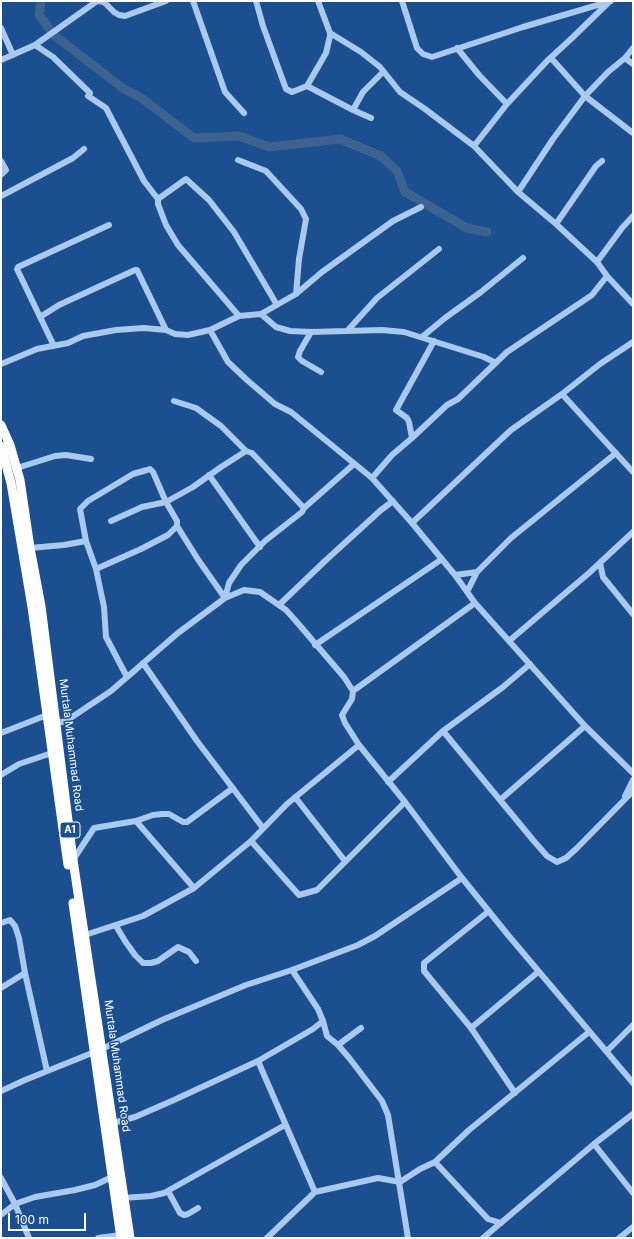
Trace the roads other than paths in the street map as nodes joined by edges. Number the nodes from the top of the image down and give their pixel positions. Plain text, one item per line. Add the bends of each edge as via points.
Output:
1 (101, 1) edge
2 (166, 1) edge
3 (193, 1) edge
4 (256, 1) edge
5 (318, 1) edge
6 (402, 1) edge
7 (610, 1) edge
8 (92, 2) edge
9 (1, 28) edge
10 (331, 35) junction
11 (37, 43) junction
12 (457, 48) junction
13 (633, 48) edge
14 (13, 55) junction
15 (551, 58) junction
16 (625, 58) junction
17 (1, 60) edge
18 (633, 64) edge
19 (384, 72) junction
20 (307, 86) junction
21 (585, 96) junction
22 (507, 104) junction
23 (353, 110) junction
24 (244, 113) dead end
25 (370, 118) dead end
26 (633, 133) edge
27 (474, 146) junction
28 (84, 149) dead end
29 (238, 160) dead end
30 (1, 161) edge
31 (602, 161) dead end
32 (1, 175) edge
33 (518, 192) junction
34 (1, 196) edge
35 (158, 199) junction
36 (421, 207) dead end
37 (633, 216) edge
38 (556, 224) junction
39 (109, 225) dead end
40 (439, 249) dead end
41 (523, 258) dead end
42 (597, 262) junction
43 (607, 276) junction
44 (296, 294) junction
45 (633, 304) edge
46 (277, 305) junction
47 (261, 314) junction
48 (239, 316) junction
49 (40, 317) junction
50 (166, 330) junction
51 (210, 330) junction
52 (348, 330) junction
53 (311, 332) junction
54 (422, 337) junction
55 (434, 341) junction
56 (633, 342) edge
57 (54, 346) junction
58 (496, 362) junction
59 (1, 364) edge
60 (321, 372) dead end
61 (562, 394) junction
62 (174, 401) dead end
63 (1, 425) edge
64 (412, 438) junction
65 (3, 446) edge
66 (246, 451) junction
67 (616, 453) junction
68 (91, 459) dead end
69 (354, 464) junction
70 (17, 468) junction
71 (633, 472) edge
72 (209, 475) junction
73 (372, 478) junction
74 (393, 501) junction
75 (166, 502) junction
76 (304, 508) junction
77 (111, 521) dead end
78 (412, 523) junction
79 (177, 526) junction
80 (633, 532) edge
81 (86, 541) junction
82 (260, 546) junction
83 (30, 548) junction
84 (442, 559) junction
85 (600, 562) junction
86 (96, 569) junction
87 (477, 572) junction
88 (589, 573) junction
89 (455, 575) junction
90 (603, 577) junction
91 (468, 592) junction
92 (225, 598) junction
93 (475, 603) junction
94 (279, 605) junction
95 (36, 606) junction
96 (633, 614) edge
97 (510, 641) junction
98 (315, 645) junction
99 (143, 663) junction
100 (530, 664) junction
101 (46, 674) junction
102 (127, 677) junction
103 (353, 691) junction
104 (47, 715) junction
105 (57, 723) junction
106 (585, 726) junction
107 (444, 730) junction
108 (1, 733) edge
109 (358, 745) junction
110 (52, 753) junction
111 (633, 773) edge
112 (1, 775) edge
113 (633, 780) edge
114 (388, 782) junction
115 (233, 788) junction
116 (633, 791) edge
117 (295, 797) junction
118 (623, 799) junction
119 (500, 800) junction
120 (406, 802) junction
121 (136, 821) junction
122 (263, 828) junction
123 (251, 841) junction
124 (73, 860) junction
125 (345, 861) junction
126 (462, 878) junction
127 (194, 888) junction
128 (488, 910) junction
129 (78, 912) junction
130 (1, 923) edge
131 (116, 926) junction
132 (85, 935) junction
133 (196, 961) dead end
134 (292, 970) junction
135 (538, 972) junction
136 (25, 973) junction
137 (1, 988) edge
138 (323, 1021) junction
139 (633, 1025) edge
140 (362, 1028) dead end
141 (471, 1028) junction
142 (313, 1029) junction
143 (590, 1032) junction
144 (327, 1036) junction
145 (338, 1045) junction
146 (98, 1050) junction
147 (607, 1051) junction
148 (258, 1061) junction
149 (47, 1071) junction
150 (633, 1083) edge
151 (1, 1091) edge
152 (515, 1093) junction
153 (633, 1114) edge
154 (113, 1123) junction
155 (285, 1125) junction
156 (594, 1144) junction
157 (435, 1162) junction
158 (112, 1177) junction
159 (1, 1178) edge
160 (400, 1182) junction
161 (168, 1191) junction
162 (633, 1191) edge
163 (315, 1192) junction
164 (123, 1198) junction
165 (15, 1204) junction
166 (198, 1208) dead end
167 (1, 1215) edge
168 (488, 1219) junction
169 (501, 1223) junction
170 (633, 1227) edge
171 (489, 1234) junction
172 (124, 1237) edge
173 (29, 1238) edge
174 (98, 1238) edge
175 (268, 1238) edge
176 (408, 1238) edge
177 (483, 1238) edge
178 (619, 1238) edge

1 - 2 street via 114,12 125,16
1 - 8 street
3 - 24 street via 225,92
4 - 20 street via 286,88 292,92
5 - 10 street
6 - 12 street via 419,52 432,56
7 - 12 street
7 - 15 street
8 - 11 street
9 - 14 street
10 - 19 street via 361,52
10 - 20 street via 326,53
11 - 14 street
11 - 35 street via 90,93 88,96 106,108 144,180
12 - 22 street
13 - 16 street
14 - 17 street
15 - 21 street
15 - 22 street
16 - 18 street
16 - 21 street
19 - 23 street via 363,92
19 - 27 street via 400,92
20 - 23 street
21 - 26 street
21 - 33 street
22 - 27 street
23 - 25 street
27 - 33 street
28 - 34 street
29 - 44 street via 266,171 301,209 306,219
30 - 32 street via 6,170
31 - 38 street
33 - 38 street
35 - 46 street via 186,179 209,200 234,232
35 - 48 street via 166,225 178,245
36 - 44 street via 393,221
37 - 42 street
38 - 42 street
39 - 49 street via 18,267 17,270
40 - 52 street via 377,298
41 - 54 street
42 - 43 street
43 - 45 street
43 - 58 street via 592,295
44 - 46 street
46 - 47 street
47 - 48 street
47 - 53 street via 276,327
48 - 51 street
49 - 50 street via 59,305 137,270
49 - 57 street
50 - 51 street via 188,335
50 - 57 street via 116,330 83,336
51 - 69 street via 228,362 247,380
52 - 53 street
52 - 54 street via 397,332
53 - 60 street via 298,357
54 - 55 street
55 - 58 street
55 - 64 street via 396,410 407,418
56 - 61 street
57 - 59 street
58 - 64 street via 458,400 447,406
61 - 67 street
61 - 78 street via 511,430
62 - 66 street via 196,408 221,426
63 - 65 highway, Murtala Muhammad Road / A1
64 - 73 street via 392,455
65 - 70 highway, Murtala Muhammad Road / A1
65 - 95 highway, Murtala Muhammad Road / A1
66 - 72 street
66 - 76 street via 252,453
67 - 71 street
67 - 87 street via 511,538
68 - 70 street via 55,456
69 - 73 street
69 - 76 street
70 - 83 highway, Murtala Muhammad Road / A1
72 - 75 street
72 - 82 street
73 - 74 street
74 - 78 street
74 - 94 street
75 - 77 street via 142,507
75 - 79 street via 177,521
75 - 81 street via 153,472 147,470 133,474 94,497 80,509
76 - 82 street
78 - 84 street
79 - 86 street via 168,535
79 - 92 street
80 - 85 street
81 - 83 street
81 - 86 street
82 - 92 street via 241,565 229,583
83 - 95 highway, Murtala Muhammad Road / A1
84 - 89 street
84 - 98 street
85 - 88 street
85 - 90 street
86 - 102 street via 104,607 106,637
87 - 89 street
87 - 91 street
88 - 90 street
88 - 97 street
89 - 91 street
90 - 96 street
91 - 93 street
92 - 94 street via 244,590 260,592
92 - 99 street
93 - 97 street
93 - 103 street
94 - 98 street
95 - 101 highway, Murtala Muhammad Road / A1
97 - 100 street
98 - 103 street
99 - 102 street
99 - 115 street
100 - 106 street
100 - 107 street
101 - 104 highway, Murtala Muhammad Road / A1
101 - 105 highway, Murtala Muhammad Road / A1
102 - 105 street via 66,721
103 - 109 street via 352,699 342,715
104 - 108 street
104 - 110 highway, Murtala Muhammad Road / A1
105 - 124 highway, Murtala Muhammad Road / A1
106 - 111 street
106 - 119 street
107 - 114 street
107 - 119 street
109 - 114 street
109 - 117 street
110 - 112 street via 19,764
110 - 129 highway, Murtala Muhammad Road / A1
113 - 118 street
114 - 120 street
115 - 121 street via 187,822 169,814 153,815
115 - 122 street
116 - 118 street
117 - 122 street
117 - 125 street
118 - 119 street via 577,848 557,862 547,856
120 - 125 street
120 - 126 street
121 - 124 street via 94,828
121 - 127 street
122 - 123 street
123 - 125 street via 300,895 316,890
123 - 127 street
124 - 129 highway, Murtala Muhammad Road / A1
126 - 128 street
126 - 134 street via 375,936
127 - 131 street via 143,916
128 - 135 street
128 - 141 street via 424,963 424,971
129 - 132 highway, Murtala Muhammad Road / A1
129 - 146 highway, Murtala Muhammad Road / A1
130 - 136 street via 10,920 15,926
131 - 132 street
131 - 133 street via 125,942 143,963 158,961 178,947 190,952
132 - 146 highway, Murtala Muhammad Road / A1
134 - 138 street
134 - 146 street via 246,985
135 - 141 street
135 - 143 street
136 - 137 street
136 - 149 street
138 - 142 street
138 - 144 street
139 - 147 street
140 - 145 street
141 - 152 street
142 - 144 street
142 - 148 street
143 - 147 street
143 - 152 street
144 - 145 street
145 - 160 street via 382,1101 388,1115
146 - 149 street
146 - 154 highway, Murtala Muhammad Road / A1
146 - 158 highway, Murtala Muhammad Road / A1
147 - 150 street
148 - 154 street via 135,1117
148 - 155 street
149 - 151 street
152 - 157 street via 469,1130
153 - 156 street
154 - 164 highway, Murtala Muhammad Road / A1
155 - 161 street
155 - 163 street
156 - 162 street
156 - 169 street
157 - 160 street
157 - 168 street
158 - 165 street via 95,1185 35,1197
158 - 172 highway, Murtala Muhammad Road / A1
159 - 165 street
160 - 163 street via 378,1178
160 - 176 street
161 - 164 street via 151,1196
161 - 166 street via 180,1213 188,1214
163 - 175 street
164 - 172 highway, Murtala Muhammad Road / A1
165 - 167 street
165 - 173 street
168 - 169 street
168 - 171 street
169 - 171 street
170 - 178 street
171 - 177 street
172 - 174 street

